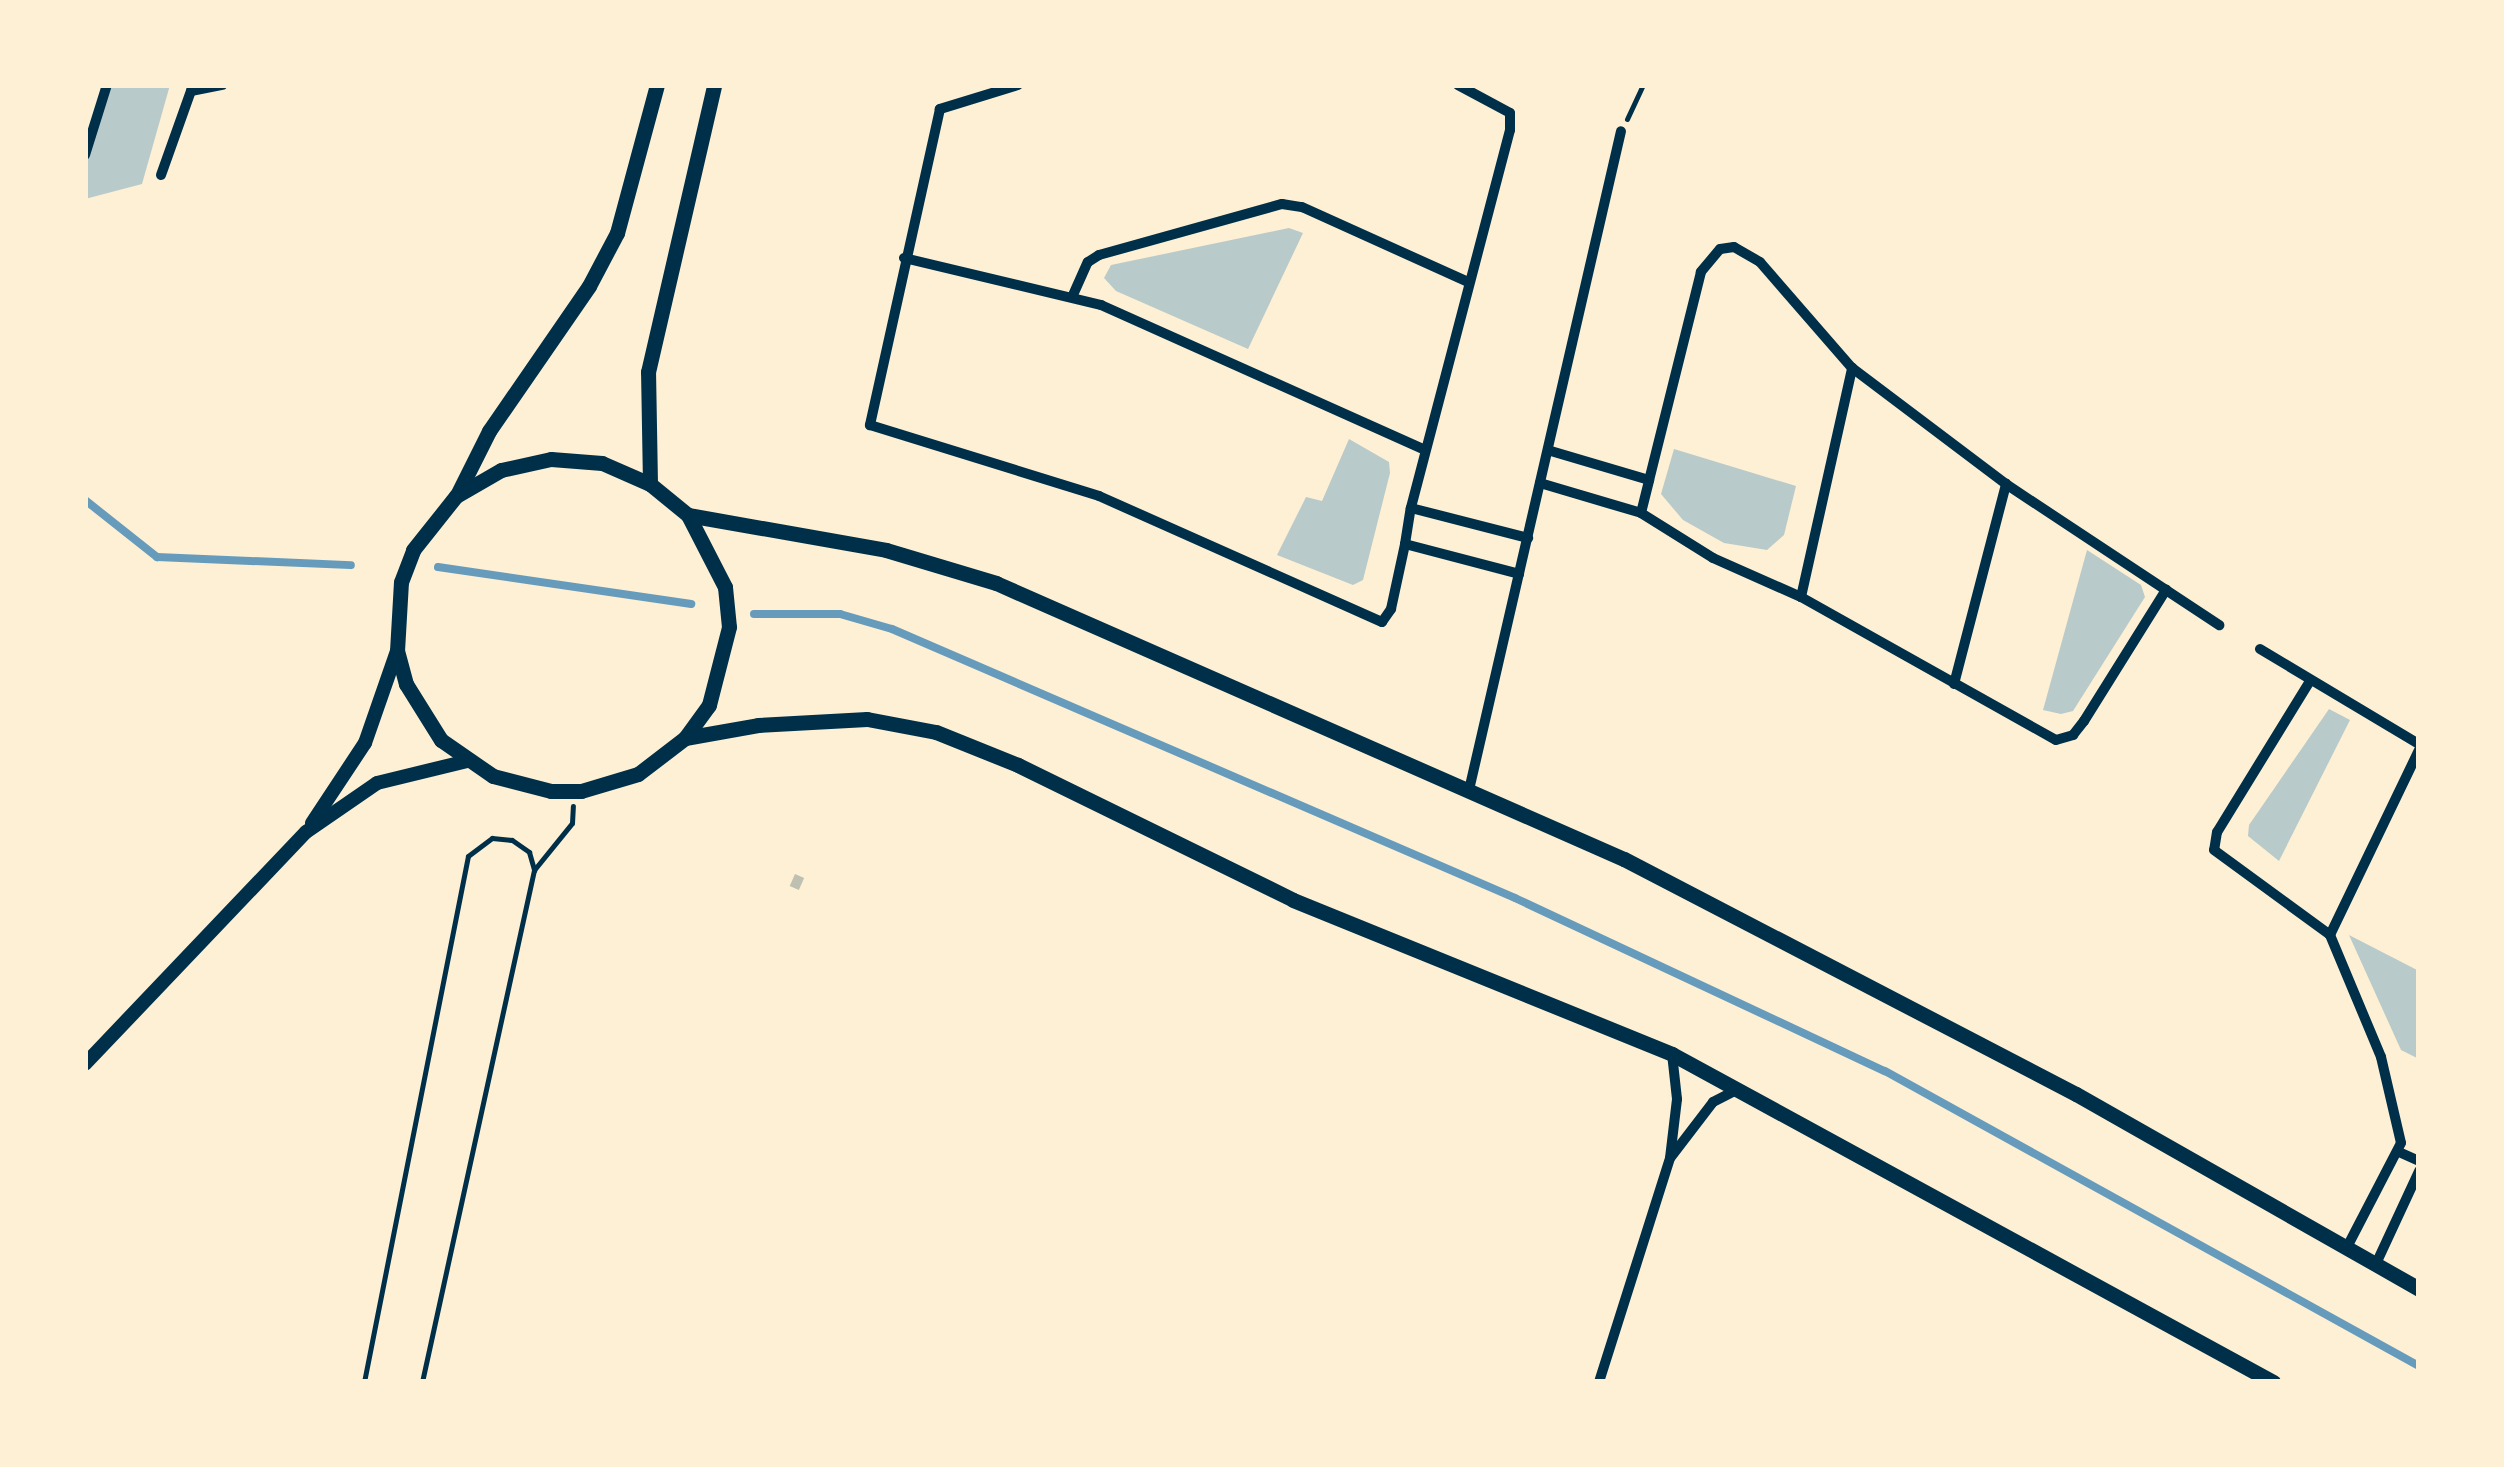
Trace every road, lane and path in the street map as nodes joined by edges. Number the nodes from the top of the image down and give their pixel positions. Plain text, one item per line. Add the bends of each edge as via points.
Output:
1 (107, 85) edge
2 (222, 85) edge
3 (657, 85) edge
4 (714, 85) edge
5 (1018, 85) edge
6 (1458, 85) edge
7 (1643, 85) edge
8 (192, 88) edge
9 (1621, 131) joint
10 (85, 155) edge
11 (160, 175) dead end
12 (904, 258) junction
13 (1468, 282) junction
14 (1072, 296) junction
15 (1852, 368) junction
16 (1423, 448) junction
17 (1548, 450) junction
18 (1649, 480) junction
19 (1540, 483) junction
20 (650, 484) junction
21 (2006, 484) junction
22 (456, 496) junction
23 (1411, 508) junction
24 (1641, 512) junction
25 (688, 515) junction
26 (1528, 538) junction
27 (1405, 544) junction
28 (1519, 574) junction
29 (2166, 590) junction
30 (1801, 596) junction
31 (2218, 625) dead end
32 (2260, 649) dead end
33 (397, 652) junction
34 (2310, 681) junction
35 (1954, 684) junction
36 (685, 738) junction
37 (2419, 747) edge
38 (467, 762) junction
39 (574, 790) junction
40 (1469, 790) junction
41 (306, 832) junction
42 (534, 870) junction
43 (2330, 936) junction
44 (1672, 1054) junction
45 (85, 1064) edge
46 (1739, 1089) junction
47 (2399, 1152) junction
48 (1670, 1158) junction
49 (2419, 1161) edge
50 (2419, 1171) edge
51 (2346, 1249) junction
52 (2376, 1266) junction
53 (2419, 1288) edge
54 (364, 1382) edge
55 (422, 1382) edge
56 (1599, 1382) edge
57 (2274, 1382) edge

1 - 10 street
2 - 8 street
3 - 22 main road via 617,233 590,286 489,431
4 - 20 main road via 648,372
5 - 12 street via 940,109
6 - 13 street via 1510,114
7 - 9 path
8 - 11 street
9 - 17 street
12 - 14 street
12 - 27 street via 870,425 1098,496 1382,622 1392,610
13 - 14 street via 1282,204 1100,255 1088,262
13 - 16 street
14 - 16 street
15 - 18 street via 1748,251 1720,249 1701,272
15 - 21 street
15 - 30 street
16 - 23 street
17 - 18 street
17 - 19 street
18 - 24 street
19 - 24 street
19 - 26 street
20 - 22 main road via 602,463 551,459 501,470
20 - 25 main road
21 - 29 street
21 - 35 street
22 - 33 main road via 432,520 407,566 396,616
23 - 26 street
23 - 27 street
24 - 30 street via 1713,558
25 - 36 main road via 720,574 730,627 709,705
25 - 40 main road via 886,550 996,583
26 - 28 street
27 - 28 street
28 - 40 street
29 - 31 street
29 - 35 street via 2084,721 2064,741
30 - 35 street
32 - 34 street
33 - 38 main road via 421,713
33 - 41 street via 365,743
34 - 37 street
34 - 43 street via 2216,832 2214,850
36 - 39 main road via 638,774
36 - 44 main road via 817,718 936,732 1018,765 1293,900
37 - 43 street
38 - 39 main road via 521,786
38 - 41 street via 377,783
39 - 42 path via 572,823
40 - 51 main road via 1748,918
41 - 45 street via 157,981
42 - 54 path via 529,852 512,840 492,838 468,856
42 - 55 path
43 - 47 street via 2381,1058 2400,1127
44 - 46 main road
44 - 48 street via 1677,1100
46 - 48 street via 1702,1113
46 - 57 main road
47 - 49 street
47 - 51 street
48 - 56 street
50 - 52 street
51 - 52 main road
52 - 53 main road

